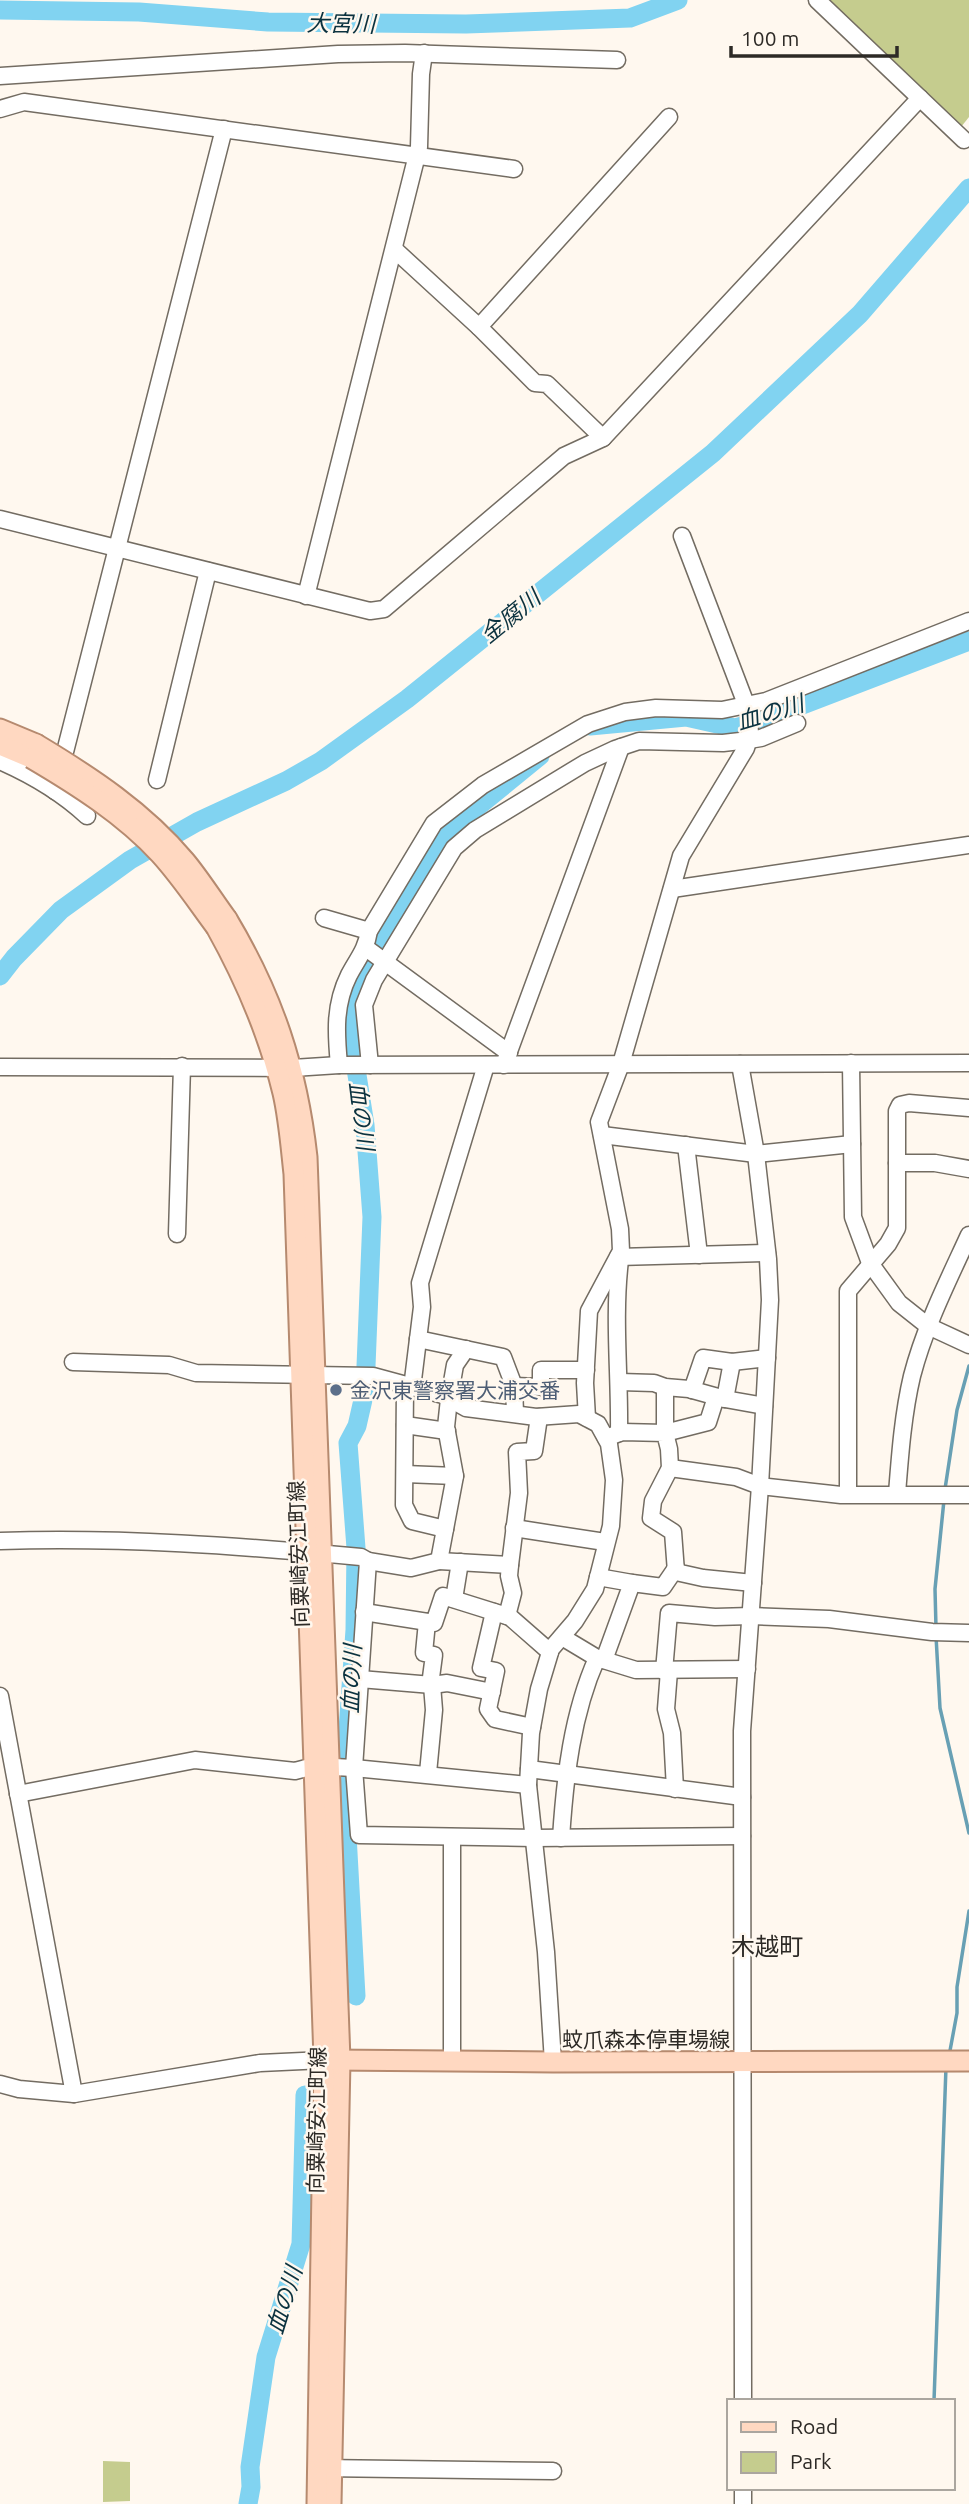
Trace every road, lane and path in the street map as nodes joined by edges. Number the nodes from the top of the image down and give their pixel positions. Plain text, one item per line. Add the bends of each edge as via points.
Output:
1 (817, 0) edge
2 (424, 53) junction
3 (617, 60) dead end
4 (0, 76) edge
5 (920, 98) junction
6 (0, 109) edge
7 (669, 117) dead end
8 (224, 129) junction
9 (964, 140) dead end
10 (417, 155) junction
11 (514, 169) dead end
12 (394, 249) junction
13 (479, 327) junction
14 (603, 438) junction
15 (0, 519) edge
16 (682, 536) dead end
17 (117, 548) junction
18 (208, 571) junction
19 (306, 596) junction
20 (969, 621) edge
21 (748, 709) junction
22 (797, 723) dead end
23 (0, 729) edge
24 (750, 737) junction
25 (0, 745) edge
26 (621, 747) junction
27 (34, 751) junction
28 (0, 761) edge
29 (157, 780) dead end
30 (55, 791) junction
31 (87, 816) dead end
32 (969, 845) edge
33 (672, 890) junction
34 (324, 918) dead end
35 (369, 931) junction
36 (366, 948) junction
37 (386, 961) junction
38 (507, 1059) junction
39 (850, 1063) junction
40 (969, 1063) edge
41 (621, 1064) junction
42 (740, 1064) junction
43 (340, 1065) junction
44 (370, 1065) junction
45 (486, 1065) junction
46 (182, 1066) junction
47 (0, 1067) edge
48 (284, 1068) junction
49 (969, 1108) edge
50 (602, 1135) junction
51 (852, 1144) junction
52 (686, 1145) junction
53 (756, 1154) junction
54 (897, 1163) junction
55 (969, 1169) edge
56 (177, 1234) dead end
57 (969, 1235) edge
58 (767, 1253) junction
59 (699, 1255) junction
60 (619, 1257) junction
61 (870, 1263) junction
62 (928, 1326) junction
63 (418, 1339) junction
64 (962, 1342) edge
65 (466, 1349) junction
66 (767, 1358) junction
67 (73, 1362) dead end
68 (732, 1363) junction
69 (586, 1370) junction
70 (307, 1375) junction
71 (620, 1382) junction
72 (514, 1386) junction
73 (409, 1387) junction
74 (665, 1387) junction
75 (692, 1390) junction
76 (721, 1398) junction
77 (449, 1399) junction
78 (764, 1406) junction
79 (515, 1413) junction
80 (539, 1417) junction
81 (587, 1418) junction
82 (405, 1425) junction
83 (447, 1431) junction
84 (665, 1433) junction
85 (612, 1436) junction
86 (670, 1468) junction
87 (405, 1474) junction
88 (454, 1476) junction
89 (760, 1486) junction
90 (848, 1494) junction
91 (897, 1494) junction
92 (969, 1495) edge
93 (514, 1528) junction
94 (445, 1529) junction
95 (0, 1541) edge
96 (606, 1542) junction
97 (313, 1554) junction
98 (360, 1558) junction
99 (439, 1561) junction
100 (460, 1562) junction
101 (510, 1565) junction
102 (676, 1569) junction
103 (598, 1577) junction
104 (632, 1583) junction
105 (753, 1583) junction
106 (663, 1587) junction
107 (454, 1599) junction
108 (364, 1612) junction
109 (669, 1613) junction
110 (501, 1614) junction
111 (751, 1616) junction
112 (427, 1622) junction
113 (964, 1633) edge
114 (562, 1637) junction
115 (550, 1652) junction
116 (600, 1659) junction
117 (747, 1668) junction
118 (666, 1671) junction
119 (360, 1679) junction
120 (431, 1685) junction
121 (492, 1692) junction
122 (0, 1696) edge
123 (532, 1727) junction
124 (323, 1767) junction
125 (353, 1768) junction
126 (428, 1773) junction
127 (565, 1774) junction
128 (528, 1777) junction
129 (675, 1789) junction
130 (18, 1794) junction
131 (742, 1797) junction
132 (742, 1836) junction
133 (452, 1837) junction
134 (534, 1838) junction
135 (561, 1838) junction
136 (332, 2060) junction
137 (452, 2061) junction
138 (955, 2061) edge
139 (553, 2062) junction
140 (742, 2062) junction
141 (0, 2084) edge
142 (74, 2094) junction
143 (743, 2399) edge
144 (325, 2468) junction
145 (553, 2471) dead end
146 (317, 2504) edge
147 (331, 2504) edge

1 - 5 street
2 - 3 street
2 - 4 street via 338,54
2 - 10 street
5 - 9 street
5 - 14 street
6 - 8 street via 24,102
7 - 13 street
8 - 10 street
8 - 17 street
10 - 11 street
10 - 12 street
12 - 13 street
12 - 19 street
13 - 14 street via 535,383 547,384
14 - 19 street via 564,456 384,609 370,611
15 - 17 street
16 - 21 street
17 - 18 street
17 - 30 street
18 - 19 street
18 - 29 street
20 - 21 street
21 - 24 street
21 - 35 street via 625,712 588,724 483,785 434,822
22 - 24 street via 761,738
23 - 27 main road, 向粟崎安江町線
24 - 26 street via 723,743 639,741
24 - 33 street via 681,856
25 - 27 main road, 向粟崎安江町線
26 - 37 street via 585,763 475,830 454,848
26 - 38 street
27 - 48 main road, 向粟崎安江町線, bridge via 96,781 154,828 186,862 263,985
28 - 30 street
30 - 31 street
32 - 33 street
33 - 41 street
34 - 35 street
35 - 36 street
36 - 37 street
36 - 43 street via 337,1006
37 - 38 street
37 - 44 street via 364,1005
38 - 41 street
38 - 45 street
39 - 40 street
39 - 42 street
39 - 51 street
41 - 42 street
41 - 50 street via 599,1122
42 - 53 street
43 - 44 street
43 - 48 street
44 - 45 street
45 - 63 street via 421,1283
46 - 47 street
46 - 48 street
46 - 56 street
48 - 70 main road, 向粟崎安江町線 via 302,1111 307,1157
49 - 54 street via 900,1105
50 - 52 street
50 - 60 street via 620,1229
51 - 53 street
51 - 61 street via 853,1217
52 - 53 street
52 - 59 street
53 - 58 street
54 - 55 street
54 - 61 street via 897,1228
57 - 62 street
58 - 59 street
58 - 66 street
59 - 60 street
60 - 69 street via 589,1311
60 - 71 street via 616,1357
61 - 62 street via 899,1303
61 - 90 street via 848,1291
62 - 64 street
62 - 91 street via 912,1377
63 - 65 street
63 - 73 street
65 - 72 street via 503,1357
65 - 77 street via 456,1365
66 - 68 street
66 - 78 street
67 - 70 street via 169,1365 196,1373
68 - 75 street via 703,1358
68 - 76 street
69 - 72 street via 541,1370 541,1387
69 - 81 street
70 - 73 street via 365,1376
70 - 97 main road, 向粟崎安江町線
71 - 74 street
71 - 85 street
72 - 79 street
73 - 77 street
73 - 82 street
74 - 75 street
74 - 84 street
75 - 76 street
76 - 78 street
76 - 84 street via 708,1422
77 - 79 street via 466,1408
77 - 83 street
78 - 89 street
79 - 80 street
80 - 81 street via 579,1414
80 - 93 street via 534,1451 517,1452 519,1493
81 - 85 street
82 - 83 street
82 - 87 street
83 - 88 street
84 - 85 street
84 - 86 street
85 - 96 street via 614,1480
86 - 89 street via 736,1477
86 - 102 street via 653,1501 651,1518 673,1532
87 - 88 street
87 - 94 street via 404,1505 412,1521
88 - 94 street
89 - 90 street
89 - 105 street
90 - 91 street
91 - 92 street
93 - 96 street
93 - 101 street
94 - 99 street
95 - 97 street via 138,1541
96 - 103 street
97 - 98 street
97 - 124 main road, 向粟崎安江町線
98 - 99 street via 411,1568
98 - 108 street
99 - 100 street
100 - 101 street
100 - 107 street
101 - 110 street via 513,1593
102 - 105 street via 703,1578
102 - 106 street
103 - 104 street
103 - 114 street via 595,1590
104 - 106 street
104 - 116 street
105 - 111 street
106 - 109 street
107 - 110 street
107 - 112 street via 443,1596 434,1623
108 - 112 street
108 - 119 street
109 - 111 street
109 - 118 street
110 - 115 street
110 - 121 street via 481,1668 496,1671
111 - 113 street
111 - 117 street
112 - 120 street via 425,1653 434,1655
114 - 115 street
114 - 116 street
115 - 123 street
116 - 118 street via 636,1670
116 - 127 street via 587,1680
117 - 118 street
117 - 131 street
118 - 129 street
119 - 120 street
119 - 125 street
120 - 121 street via 447,1683
120 - 126 street via 434,1710
121 - 123 street via 488,1709 495,1719
122 - 130 street
123 - 128 street
124 - 125 street
124 - 130 street via 295,1771 195,1760
124 - 136 main road, 向粟崎安江町線
125 - 126 street
125 - 133 street via 359,1835
126 - 128 street
127 - 128 street
127 - 129 street
127 - 135 street
128 - 134 street
129 - 131 street
130 - 142 street
131 - 132 street
132 - 135 street
132 - 140 street
133 - 134 street
133 - 137 street
134 - 135 street
134 - 139 street
136 - 137 main road, 蚊爪森本停車場線
136 - 142 street via 260,2063
136 - 144 main road, 向粟崎安江町線
137 - 139 main road, 蚊爪森本停車場線
138 - 140 main road, 蚊爪森本停車場線
139 - 140 main road, 蚊爪森本停車場線
140 - 143 street
141 - 142 street
144 - 145 street
144 - 146 main road, 向粟崎安江町線
144 - 147 main road, 向粟崎安江町線

